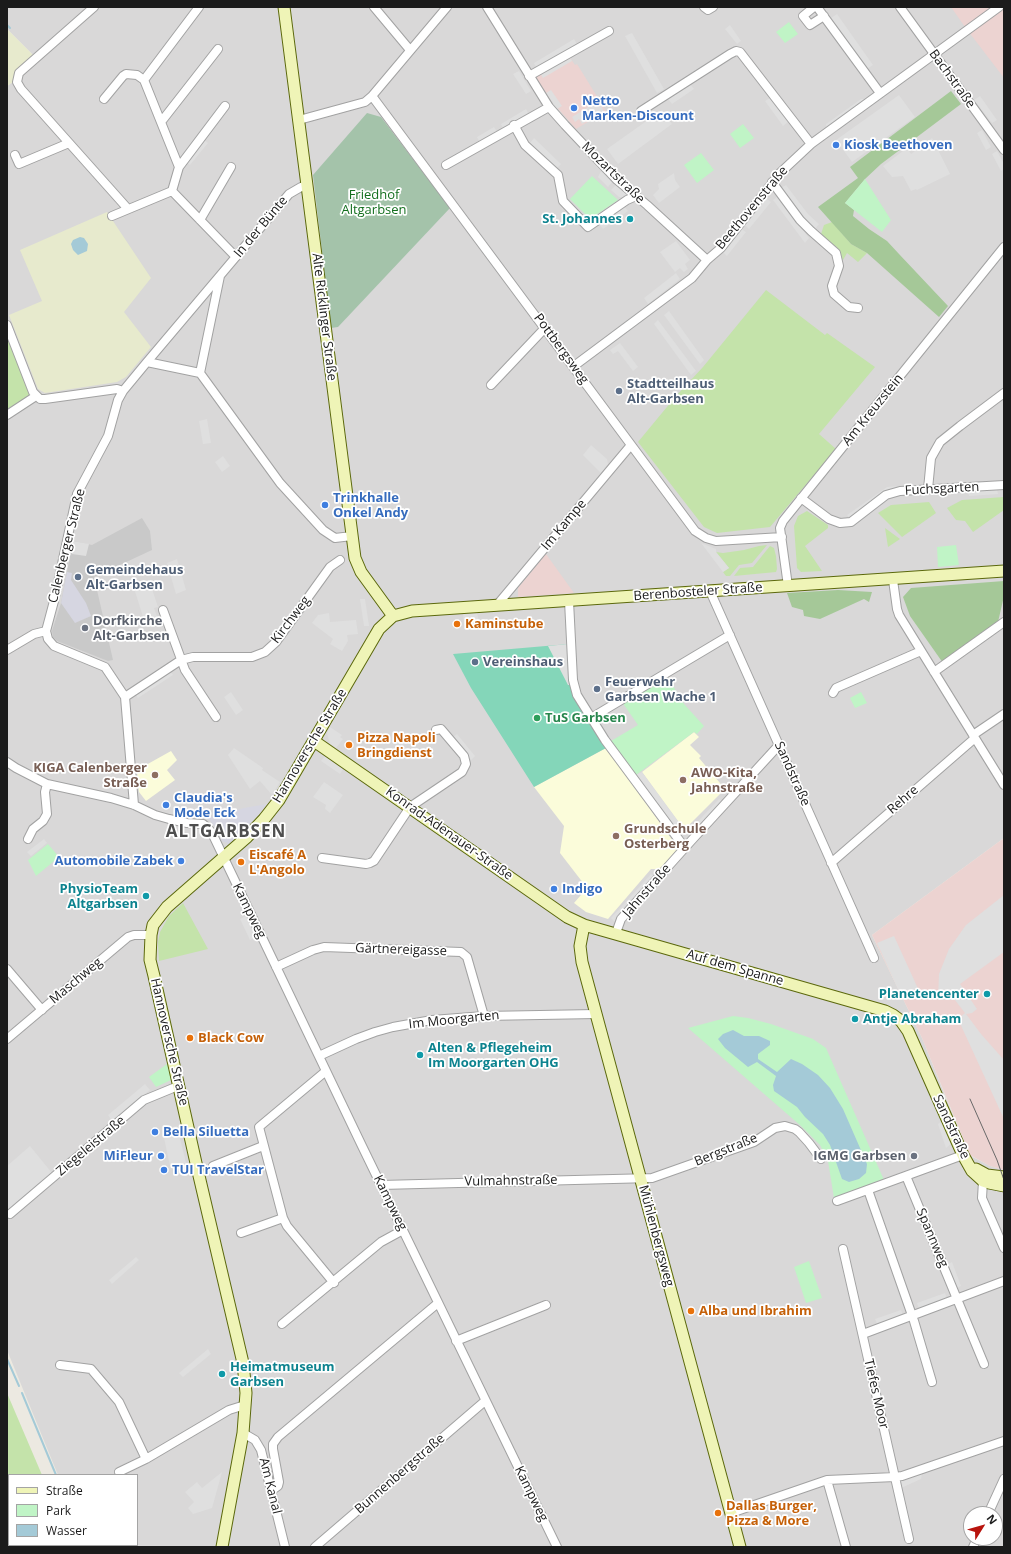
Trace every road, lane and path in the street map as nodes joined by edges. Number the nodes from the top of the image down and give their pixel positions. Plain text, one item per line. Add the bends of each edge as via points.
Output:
1 (94, 7) edge
2 (199, 7) edge
3 (284, 7) edge
4 (374, 7) edge
5 (447, 7) edge
6 (486, 7) edge
7 (814, 7) edge
8 (817, 7) edge
9 (900, 7) edge
10 (999, 7) edge
11 (824, 16) junction
12 (609, 31) dead end
13 (218, 49) dead end
14 (410, 50) junction
15 (934, 54) junction
16 (529, 76) junction
17 (144, 80) junction
18 (880, 93) junction
19 (372, 96) junction
20 (104, 99) dead end
21 (225, 106) dead end
22 (549, 107) junction
23 (641, 111) dead end
24 (299, 120) junction
25 (161, 122) junction
26 (514, 125) junction
27 (69, 142) junction
28 (811, 144) junction
29 (1004, 150) edge
30 (15, 155) dead end
31 (446, 165) dead end
32 (231, 166) dead end
33 (178, 167) junction
34 (772, 182) junction
35 (307, 185) junction
36 (172, 191) junction
37 (636, 196) junction
38 (128, 209) junction
39 (112, 216) dead end
40 (200, 220) junction
41 (1004, 247) edge
42 (236, 257) junction
43 (707, 260) junction
44 (220, 276) junction
45 (858, 308) dead end
46 (7, 326) edge
47 (545, 328) junction
48 (147, 362) junction
49 (574, 366) junction
50 (200, 373) junction
51 (491, 385) dead end
52 (123, 391) junction
53 (1004, 393) edge
54 (36, 396) junction
55 (7, 415) edge
56 (631, 444) junction
57 (1004, 485) edge
58 (928, 489) junction
59 (801, 498) junction
60 (352, 536) junction
61 (782, 537) junction
62 (340, 560) dead end
63 (1004, 572) edge
64 (893, 580) junction
65 (788, 586) junction
66 (710, 591) junction
67 (569, 601) junction
68 (497, 605) junction
69 (163, 610) dead end
70 (393, 616) junction
71 (1004, 622) edge
72 (46, 631) junction
73 (730, 635) junction
74 (7, 650) edge
75 (921, 651) junction
76 (181, 660) junction
77 (934, 672) junction
78 (833, 693) dead end
79 (125, 697) junction
80 (1004, 714) edge
81 (216, 716) dead end
82 (591, 718) junction
83 (436, 730) dead end
84 (974, 737) junction
85 (314, 741) junction
86 (779, 745) junction
87 (7, 762) edge
88 (47, 784) junction
89 (1004, 785) edge
90 (134, 805) junction
91 (410, 807) junction
92 (28, 839) dead end
93 (685, 848) junction
94 (223, 858) junction
95 (322, 858) dead end
96 (831, 863) junction
97 (584, 925) junction
98 (616, 933) junction
99 (150, 935) junction
100 (874, 958) dead end
101 (276, 967) junction
102 (7, 969) edge
103 (42, 1010) junction
104 (885, 1011) joint
105 (596, 1014) junction
106 (484, 1016) junction
107 (7, 1039) edge
108 (319, 1056) junction
109 (326, 1071) junction
110 (178, 1086) junction
111 (264, 1146) junction
112 (821, 1159) dead end
113 (965, 1159) junction
114 (213, 1166) dead end
115 (906, 1176) junction
116 (1004, 1177) edge
117 (641, 1179) junction
118 (983, 1181) junction
119 (381, 1185) junction
120 (1004, 1186) edge
121 (868, 1190) junction
122 (837, 1201) dead end
123 (10, 1214) dead end
124 (283, 1218) junction
125 (403, 1230) junction
126 (242, 1233) dead end
127 (1004, 1248) edge
128 (843, 1249) dead end
129 (1004, 1281) edge
130 (334, 1283) junction
131 (958, 1299) junction
132 (438, 1303) junction
133 (546, 1305) dead end
134 (912, 1315) junction
135 (282, 1324) dead end
136 (862, 1334) junction
137 (456, 1341) junction
138 (984, 1364) dead end
139 (60, 1365) dead end
140 (932, 1382) dead end
141 (485, 1401) junction
142 (245, 1405) junction
143 (243, 1433) junction
144 (1004, 1441) edge
145 (146, 1459) junction
146 (119, 1472) dead end
147 (895, 1477) junction
148 (1004, 1479) edge
149 (827, 1480) junction
150 (271, 1491) junction
151 (992, 1506) edge
152 (731, 1513) junction
153 (909, 1539) dead end
154 (222, 1547) edge
155 (285, 1547) edge
156 (316, 1547) edge
157 (557, 1547) edge
158 (740, 1547) edge
159 (846, 1547) edge

1 - 27 street via 19,73 18,78 21,89
2 - 17 street
3 - 24 street, Alte Ricklinger Straße
4 - 14 street
5 - 14 street
6 - 16 street, Mozartstraße
7 - 11 street via 803,16 810,25
8 - 11 street
9 - 15 street, Bachstraße
10 - 15 street, Beethovenstraße
11 - 18 street
12 - 16 street
13 - 25 street
14 - 19 street
15 - 18 street, Beethovenstraße
15 - 29 street, Bachstraße
16 - 22 street, Mozartstraße
17 - 20 street via 136,75 126,74
17 - 25 street
18 - 28 street, Beethovenstraße
19 - 24 street via 358,105
19 - 47 street, Pottbergsweg
21 - 33 street
22 - 26 street
22 - 37 street, Mozartstraße
23 - 28 street via 736,51 742,54
24 - 35 street, Alte Ricklinger Straße
25 - 33 street
26 - 31 street
26 - 37 street via 525,145 558,175 563,201 588,227
27 - 30 street via 19,164
27 - 38 street
28 - 34 street, Beethovenstraße
32 - 40 street
33 - 36 street
34 - 43 street, Beethovenstraße via 721,248
34 - 45 street via 800,220 836,253 838,266 832,286 834,294 849,307
35 - 42 street, In der Bünte via 289,194
35 - 60 street, Alte Ricklinger Straße
36 - 38 street
36 - 40 street
37 - 43 street, Mozartstraße
38 - 39 street
40 - 42 street
41 - 59 street, Am Kreuzstein
42 - 44 street, In der Bünte
43 - 49 street, Beethovenstraße via 692,278
44 - 48 street, In der Bünte
44 - 50 street, In der Bünte
46 - 54 street
47 - 49 street, Pottbergsweg
47 - 51 street
48 - 50 street
48 - 52 street, Calenberger Straße
49 - 56 street, Pottbergsweg
50 - 60 street via 280,483 318,524 335,538
52 - 54 street via 117,388 45,399
52 - 72 street, Calenberger Straße via 108,436 78,494
53 - 58 street via 940,442 931,458
54 - 55 street
56 - 61 street, Pottbergsweg via 700,535 716,541
56 - 68 street, Im Kampe
57 - 58 street, Fuchsgarten
58 - 59 street, Fuchsgarten via 900,490 891,493 851,522 840,523 829,519
59 - 61 street, Am Kreuzstein via 783,521 780,528
60 - 70 street, Alte Ricklinger Straße via 358,566
61 - 65 street, Am Kreuzstein
62 - 76 street, Kirchweg via 330,567 276,642 265,652 252,657 193,657
63 - 64 street, Berenbosteler Straße
64 - 65 street, Berenbosteler Straße
64 - 75 street via 899,615
65 - 66 street, Berenbosteler Straße
66 - 67 street, Berenbosteler Straße
66 - 73 street, Sandstraße
67 - 68 street, Berenbosteler Straße
67 - 82 street via 574,686
68 - 70 street, Berenbosteler Straße via 407,611
69 - 76 street
70 - 85 street, Hannoversche Straße via 375,633
71 - 77 street
72 - 74 street via 34,634
72 - 79 street via 54,646 105,667
73 - 82 street
73 - 86 street, Sandstraße
75 - 77 street
75 - 78 street via 836,688
76 - 79 street, Kirchweg
76 - 81 street via 184,670
77 - 84 street
79 - 90 street
80 - 84 street, Rehre
82 - 93 street via 604,740
83 - 91 street via 441,729 459,750 466,761 465,768
84 - 89 street
84 - 96 street, Rehre
85 - 91 street, Konrad-Adenauer-Straße
85 - 94 street, Hannoversche Straße via 291,783 270,812
86 - 93 street, Jahnstraße
86 - 96 street, Sandstraße
87 - 88 street
88 - 90 street
88 - 92 street via 47,814 33,829
90 - 94 street via 155,815 206,826 212,833
91 - 95 street via 374,861 366,864
91 - 97 street, Konrad-Adenauer-Straße via 567,917
93 - 98 street, Jahnstraße via 622,920
94 - 99 street, Hannoversche Straße via 167,906 153,925
94 - 101 street, Kampweg
96 - 100 street, Sandstraße
97 - 98 street, Auf dem Spanne
97 - 105 street, Mühlenbergsweg via 580,952
98 - 104 street, Auf dem Spanne
99 - 103 street, Maschweg via 128,937
99 - 110 street, Hannoversche Straße via 150,960
101 - 106 street, Gärtnereigasse via 313,950 324,948 461,952 467,957
101 - 108 street, Kampweg
102 - 103 street
103 - 107 street, Maschweg
104 - 113 street, Sandstraße via 898,1018 905,1026
105 - 106 street, Im Moorgarten
105 - 117 street, Mühlenbergsweg
106 - 108 street, Im Moorgarten via 432,1020 393,1027 356,1039
108 - 109 street, Kampweg
109 - 111 street via 259,1127
109 - 119 street, Kampweg
110 - 123 street, Ziegeleistraße via 144,1100
110 - 142 street, Hannoversche Straße via 243,1362
111 - 114 street
111 - 124 street
112 - 117 street, Bergstraße via 799,1132 780,1126 754,1142 652,1178
113 - 115 street
113 - 116 street via 987,1175
113 - 118 street, Sandstraße via 974,1174
115 - 121 street
115 - 131 street, Spannweg
117 - 119 street, Vulmahnstraße
117 - 152 street, Mühlenbergsweg
118 - 120 street
118 - 127 street via 982,1198
119 - 125 street, Kampweg
121 - 122 street
121 - 134 street
124 - 126 street
124 - 130 street via 291,1233
125 - 130 street via 382,1242
125 - 132 street, Kampweg
128 - 136 street, Tiefes Moor
129 - 131 street
130 - 135 street
131 - 134 street
131 - 138 street, Spannweg
132 - 137 street, Kampweg
132 - 150 street via 278,1437 273,1449 279,1482
133 - 137 street
134 - 136 street
134 - 140 street
136 - 147 street, Tiefes Moor
137 - 141 street, Kampweg
139 - 145 street via 91,1369 119,1402
141 - 156 street, Bunnenbergstraße
141 - 157 street, Kampweg
142 - 143 street, Hannoversche Straße
142 - 145 street via 229,1410
143 - 150 street, Am Kanal via 255,1440 258,1445
143 - 154 street, Hannoversche Straße
144 - 147 street
145 - 146 street
147 - 149 street
147 - 153 street, Tiefes Moor
148 - 151 street
149 - 152 street
149 - 159 street
150 - 155 street, Am Kanal
152 - 158 street, Mühlenbergsweg

